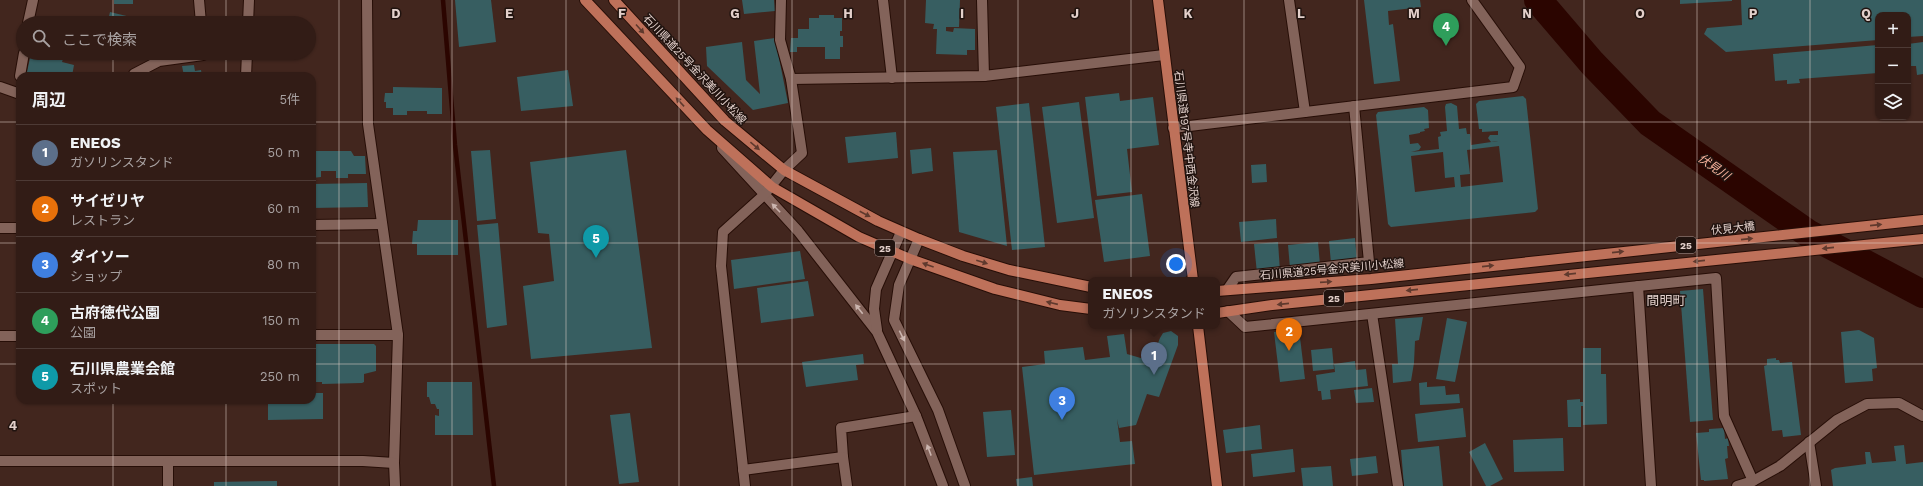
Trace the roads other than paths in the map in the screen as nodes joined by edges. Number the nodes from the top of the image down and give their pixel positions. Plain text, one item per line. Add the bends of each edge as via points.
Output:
1 (33, 0) edge
2 (199, 0) edge
3 (249, 0) edge
4 (367, 0) edge
5 (585, 0) edge
6 (614, 0) edge
7 (781, 0) edge
8 (883, 0) edge
9 (982, 0) edge
10 (1158, 0) edge
11 (1288, 0) edge
12 (1472, 0) edge
13 (30, 16) edge
14 (200, 16) edge
15 (248, 16) edge
16 (1164, 55) junction
17 (23, 60) edge
18 (166, 60) edge
19 (247, 60) edge
20 (21, 72) edge
21 (138, 72) edge
22 (246, 72) edge
23 (984, 76) junction
24 (892, 78) junction
25 (791, 79) junction
26 (0, 86) edge
27 (16, 93) edge
28 (1354, 106) junction
29 (1305, 112) junction
30 (1174, 128) junction
31 (707, 130) junction
32 (784, 170) junction
33 (772, 187) junction
34 (764, 195) junction
35 (1923, 220) edge
36 (382, 224) junction
37 (316, 225) edge
38 (0, 228) edge
39 (16, 228) edge
40 (901, 232) junction
41 (1923, 238) edge
42 (919, 239) junction
43 (892, 251) junction
44 (910, 259) junction
45 (1450, 270) joint
46 (1193, 277) edge
47 (1088, 286) edge
48 (1638, 286) junction
49 (1222, 290) edge
50 (1088, 309) edge
51 (1228, 311) junction
52 (1220, 312) edge
53 (1372, 314) junction
54 (1198, 329) edge
55 (877, 332) junction
56 (316, 335) edge
57 (398, 335) junction
58 (0, 336) edge
59 (16, 336) edge
60 (916, 416) junction
61 (1923, 416) edge
62 (1809, 442) junction
63 (843, 457) junction
64 (0, 461) edge
65 (168, 462) junction
66 (394, 463) junction
67 (743, 470) junction
68 (1753, 481) junction
69 (168, 486) edge
70 (396, 486) edge
71 (745, 486) edge
72 (847, 486) edge
73 (943, 486) edge
74 (965, 486) edge
75 (1217, 486) edge
76 (1398, 486) edge
77 (1651, 486) edge
78 (1737, 486) edge
79 (1816, 486) edge

1 - 13 street
2 - 14 street
3 - 15 street
4 - 36 street via 368,124
31 -> 5 main road, 25
6 -> 32 main road, 石川県道25号金沢美川小松線 / 25 via 725,121
7 - 25 street via 780,40
8 - 24 street
9 - 23 street
10 - 16 main road, 石川県道197号寺中西金沢線
11 - 29 street
12 - 28 street via 1520,67 1513,87
16 - 23 street
16 - 30 main road, 石川県道197号寺中西金沢線
17 - 20 street
18 - 21 street
19 - 22 street
23 - 24 street
24 - 25 street
25 - 32 street via 802,153
26 - 27 street
28 - 29 street
28 - 49 street via 1369,262 1236,277
29 - 30 street
30 - 46 main road, 石川県道197号寺中西金沢線
31 - 33 main road, 25
31 - 34 street
32 - 33 street
32 -> 40 main road, 石川県道25号金沢美川小松線 / 25
33 - 34 street
33 - 43 main road, 25 via 859,237
55 -> 34 street via 798,231
34 - 67 street via 723,232 721,266
45 -> 35 main road, 伏見大橋 / 25
36 - 37 street
36 - 57 street
38 - 39 street
40 - 42 main road, 石川県道25号金沢美川小松線 / 25
40 - 43 street
41 -> 51 main road, 25
42 - 44 street
42 -> 47 main road, 石川県道25号金沢美川小松線 / 25 via 1009,270
43 - 44 main road, 25
43 - 55 street via 876,289 874,309
50 -> 44 main road, 25 via 1060,305 995,289
44 -> 74 street via 899,285 894,320 938,410
49 -> 45 main road, 石川県道25号金沢美川小松線 / 25 via 1371,279
48 - 53 street
48 - 68 street via 1716,278 1724,416
48 - 77 street
51 - 52 main road, 25
51 - 53 street via 1245,327
53 - 76 street
54 - 75 main road
55 - 60 street
56 - 57 street
57 - 66 street
58 - 59 street
60 - 63 street via 841,428
73 -> 60 street
61 - 62 street via 1899,403 1868,404 1837,420
62 - 68 street via 1780,466
62 - 79 street
63 - 67 street
63 - 72 street
64 - 65 street
65 - 66 street
65 - 69 street
66 - 70 street
67 - 71 street
68 - 78 street

